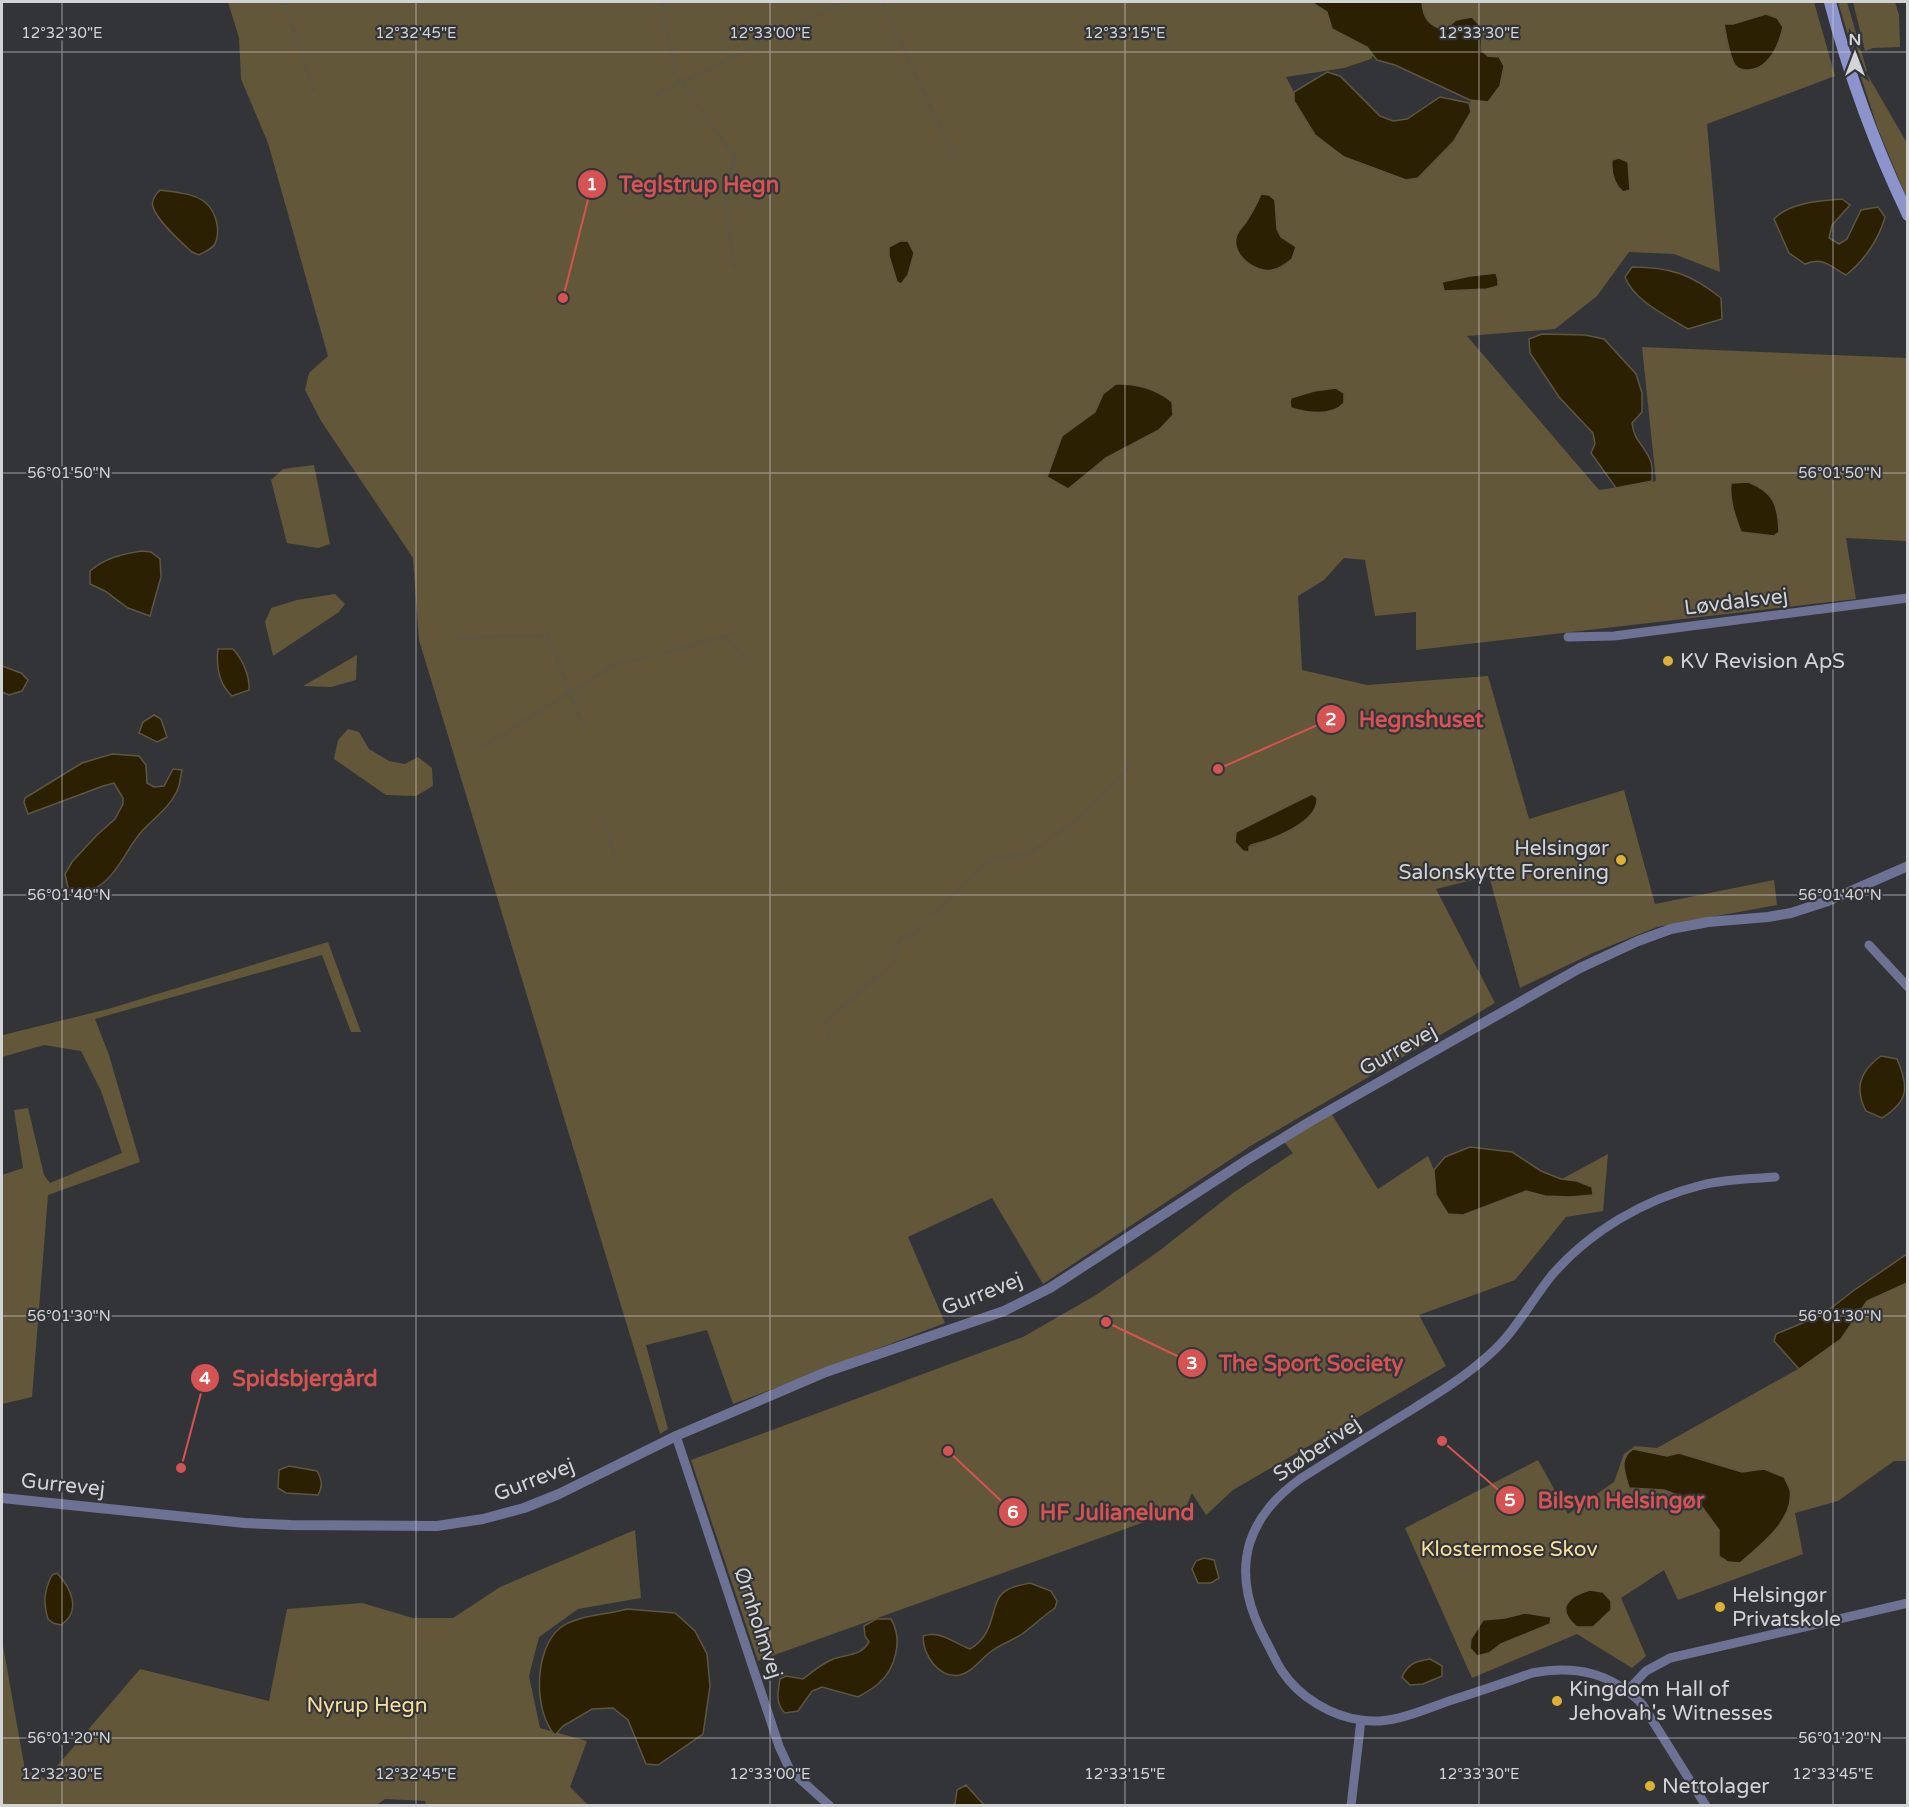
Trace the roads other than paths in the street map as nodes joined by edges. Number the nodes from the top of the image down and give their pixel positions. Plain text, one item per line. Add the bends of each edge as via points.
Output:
1 (1830, 2) edge
2 (1908, 215) edge
3 (1908, 598) edge
4 (1568, 637) dead end
5 (1908, 866) edge
6 (1869, 945) dead end
7 (1908, 987) edge
8 (1775, 1177) dead end
9 (676, 1436) junction
10 (2, 1498) edge
11 (1908, 1603) edge
12 (1628, 1690) junction
13 (1361, 1720) junction
14 (830, 1806) edge
15 (1351, 1806) edge
16 (1706, 1806) edge

1 - 2 main road via 1871,132
3 - 4 street, Løvdalsvej via 1614,636
5 - 9 street, Gurrevej via 1791,913 1708,922 1638,940 1580,968 1311,1121 1050,1288 1004,1311 826,1372
6 - 7 street
8 - 13 street, Støberivej via 1714,1183 1681,1191 1600,1231 1552,1276 1492,1353 1461,1379 1300,1479 1278,1496 1261,1517 1250,1543 1245,1570 1256,1623 1283,1672 1305,1696 1331,1712
9 - 10 street, Gurrevej via 524,1508 483,1520 437,1526 245,1523
9 - 14 street, Ørnholmvej via 779,1746 790,1770
11 - 12 street via 1670,1658 1646,1671
12 - 13 street, Støberivej via 1592,1673 1551,1670 1407,1716
12 - 16 street, Støberivej via 1642,1704
13 - 15 street

